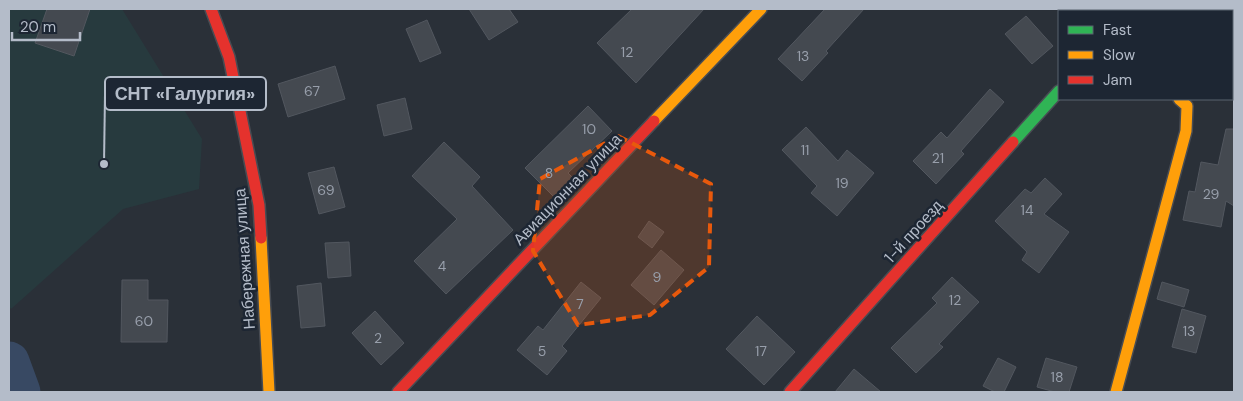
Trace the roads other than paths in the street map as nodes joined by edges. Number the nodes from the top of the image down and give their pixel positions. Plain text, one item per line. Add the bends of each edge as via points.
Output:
1 (211, 9) edge
2 (761, 9) edge
3 (1058, 92) edge
4 (1180, 100) edge
5 (269, 392) edge
6 (398, 392) edge
7 (790, 392) edge
8 (1116, 392) edge

1 - 5 street, Набережная улица via 229,57 259,205
2 - 6 street, Авиационная улица
3 - 7 street, 1-й проезд
4 - 8 street via 1187,106 1186,130

